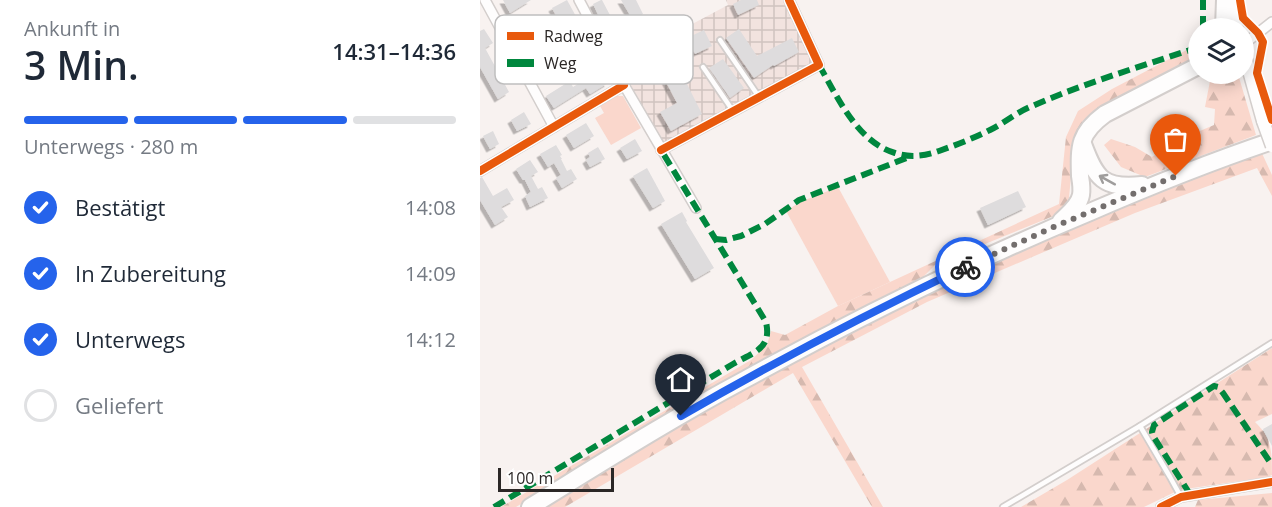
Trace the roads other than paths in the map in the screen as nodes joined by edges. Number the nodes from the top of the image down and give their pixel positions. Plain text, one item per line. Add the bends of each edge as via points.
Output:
1 (485, 0) edge
2 (789, 0) edge
3 (1225, 0) edge
4 (1230, 0) edge
5 (581, 1) edge
6 (587, 15) edge
7 (495, 18) edge
8 (1224, 18) edge
9 (1234, 18) edge
10 (1272, 22) edge
11 (1254, 36) edge
12 (720, 40) dead end
13 (703, 67) dead end
14 (1188, 70) edge
15 (531, 84) edge
16 (1253, 84) edge
17 (624, 86) joint
18 (759, 97) junction
19 (734, 111) junction
20 (554, 127) junction
21 (1082, 140) junction
22 (1272, 141) edge
23 (1272, 146) edge
24 (661, 150) junction
25 (480, 171) edge
26 (1155, 184) junction
27 (696, 208) dead end
28 (1056, 226) junction
29 (1272, 343) edge
30 (1140, 426) junction
31 (1272, 482) edge
32 (1181, 496) junction
33 (530, 507) edge
34 (1003, 507) edge
35 (1161, 507) edge
36 (1186, 507) edge

1 - 7 street
2 - 18 street via 819,65
3 - 8 highway
4 - 9 street
5 - 6 street
10 - 11 street
12 - 18 lane
13 - 19 lane
14 - 21 highway via 1104,114
15 - 20 street
16 - 23 street, bridge
17 - 20 street
17 - 24 street
18 - 19 street
19 - 24 street
20 - 25 street
26 -> 21 highway via 1117,186 1102,180 1093,170
21 - 28 highway via 1081,195 1076,206
22 - 26 highway
24 - 27 street
26 - 28 highway
28 - 33 highway via 878,309 743,380
29 - 30 lane
30 - 32 lane
30 - 34 lane
31 - 32 street
32 - 35 street
32 - 36 street

